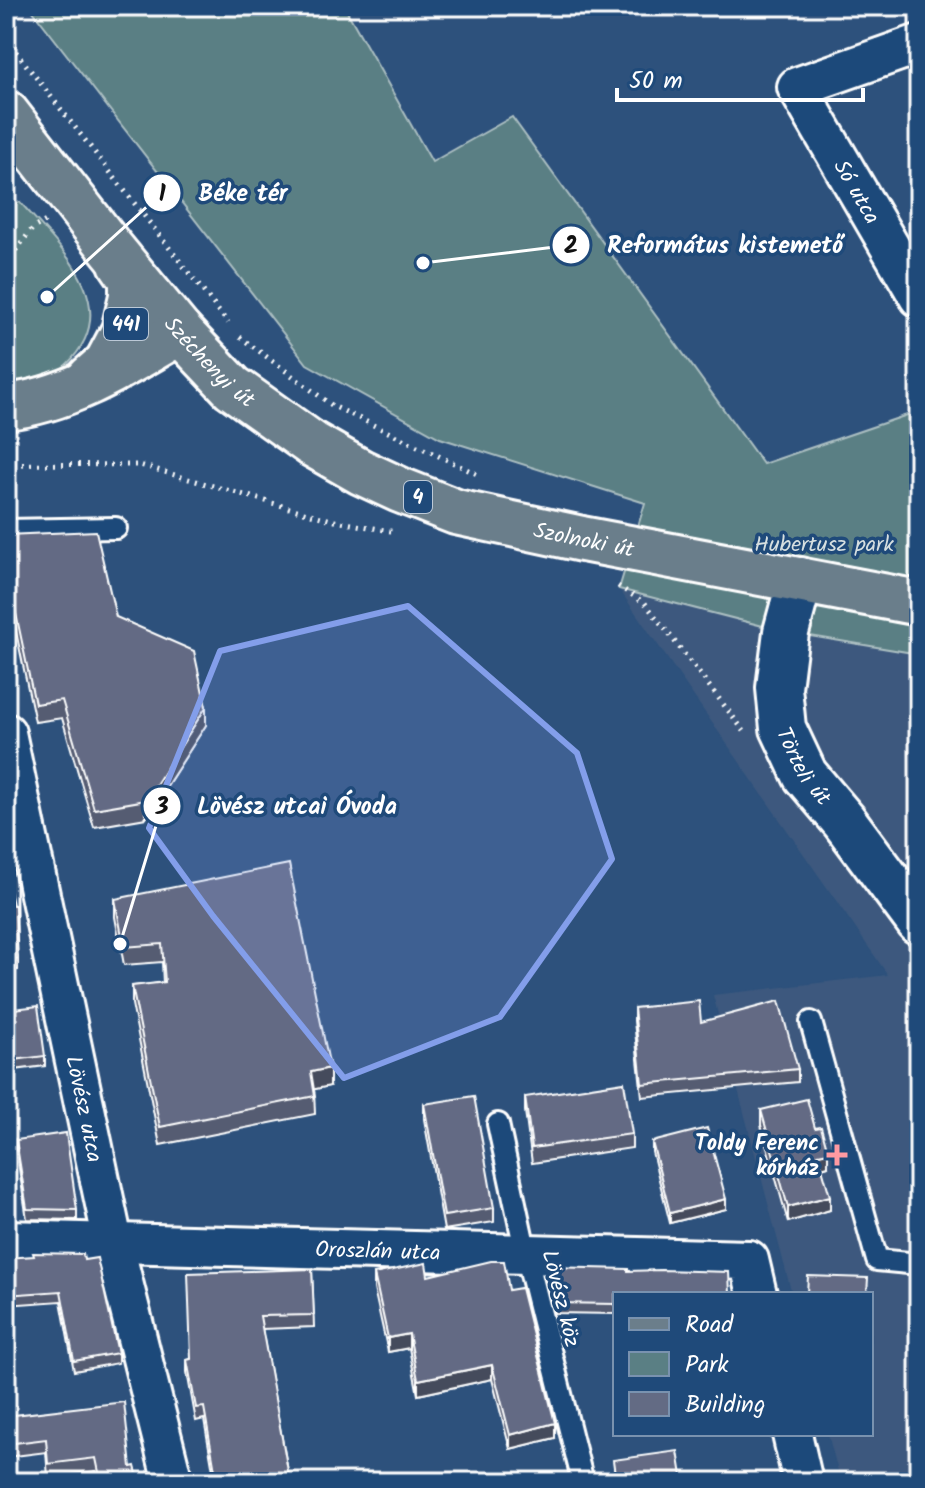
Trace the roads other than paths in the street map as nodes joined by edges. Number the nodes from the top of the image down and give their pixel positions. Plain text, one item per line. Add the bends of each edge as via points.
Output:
1 (919, 44) edge
2 (6, 113) edge
3 (111, 248) junction
4 (919, 297) edge
5 (180, 332) junction
6 (76, 390) junction
7 (6, 407) edge
8 (270, 415) joint
9 (116, 528) dead end
10 (6, 530) edge
11 (800, 580) junction
12 (919, 603) edge
13 (6, 733) edge
14 (919, 922) edge
15 (811, 1022) dead end
16 (498, 1124) dead end
17 (6, 1240) edge
18 (113, 1242) junction
19 (526, 1254) junction
20 (919, 1264) edge
21 (753, 1277) edge
22 (792, 1436) edge
23 (173, 1482) edge
24 (583, 1482) edge
25 (803, 1482) edge

1 - 4 street, Só utca via 797,87
2 - 3 main road, Széchenyi út / 4
3 - 5 main road, Széchenyi út / 4
3 - 6 main road, 441 via 132,279 124,331 107,363
5 - 6 main road, 441
5 - 8 main road, Széchenyi út / 4 via 232,387
6 - 7 main road, 441
8 - 11 main road, Szolnoki út / 4 via 361,472 456,512
9 - 10 lane
11 - 12 main road, Szolnoki út / 4
11 - 14 main road, Törteli út via 779,688 783,728 805,775
13 - 18 street, Lövész utca
15 - 20 lane via 877,1260
16 - 19 lane, Lövész köz
17 - 18 street, Oroszlán utca
18 - 19 street, Oroszlán utca
18 - 23 street, Lövész utca
19 - 21 street, Oroszlán utca
19 - 24 lane, Lövész köz
22 - 25 street

